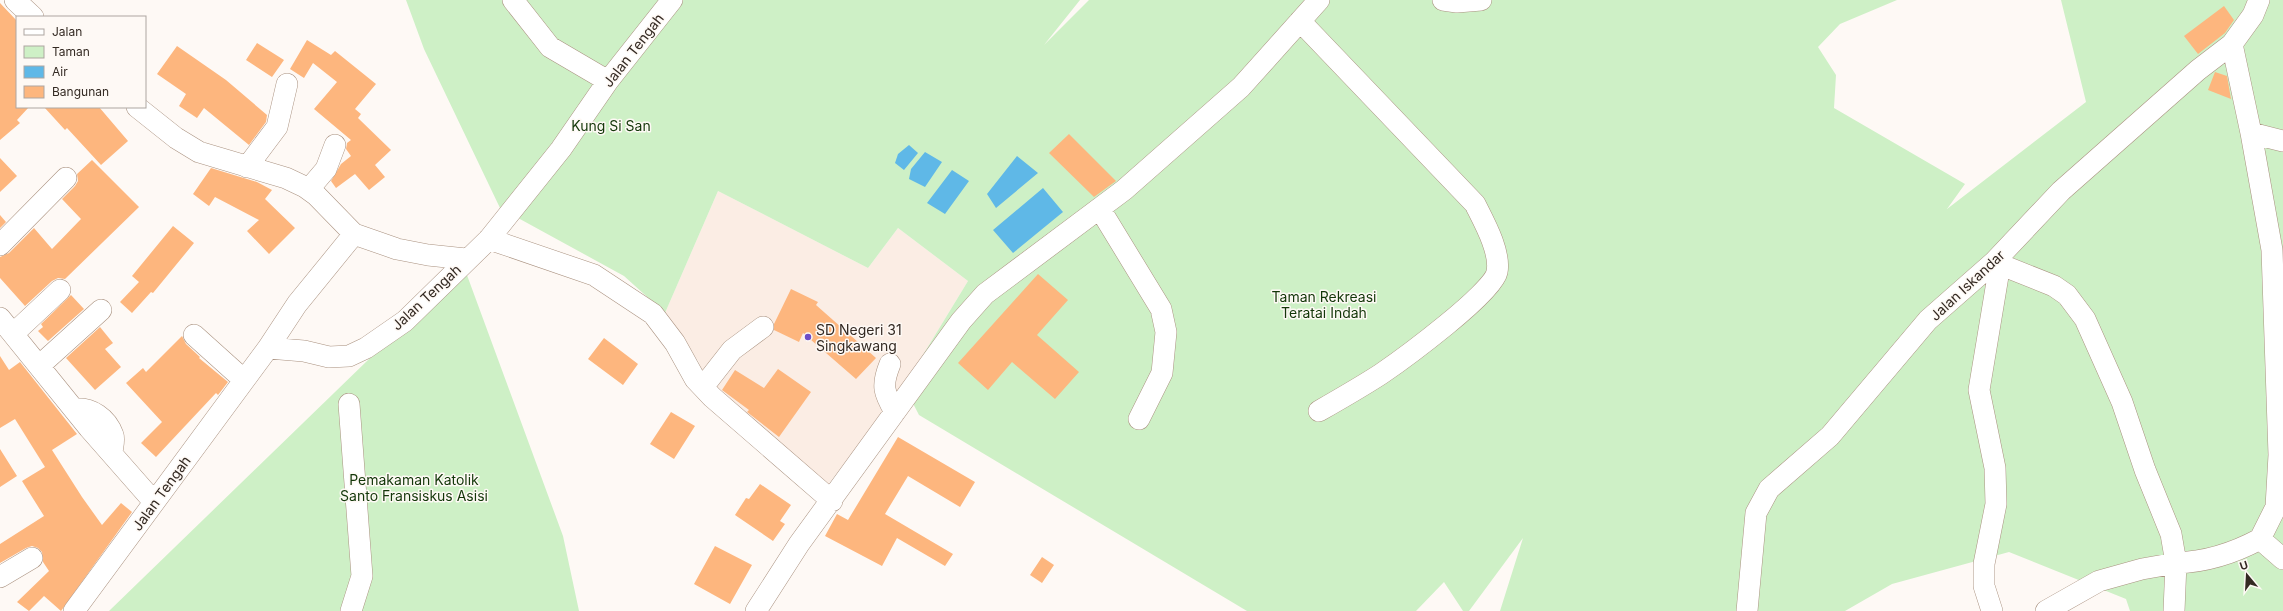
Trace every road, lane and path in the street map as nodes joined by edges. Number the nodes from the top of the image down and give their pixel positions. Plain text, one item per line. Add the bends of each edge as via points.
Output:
1 (15, 0) edge
2 (513, 0) edge
3 (672, 0) edge
4 (1319, 0) edge
5 (1443, 0) edge
6 (1481, 0) edge
7 (2259, 0) edge
8 (32, 16) edge
9 (1300, 20) junction
10 (2232, 44) junction
11 (608, 81) junction
12 (287, 84) dead end
13 (138, 108) edge
14 (2251, 133) junction
15 (2283, 141) edge
16 (335, 145) dead end
17 (247, 167) junction
18 (66, 178) dead end
19 (309, 189) junction
20 (1100, 209) junction
21 (354, 234) junction
22 (489, 239) junction
23 (0, 245) edge
24 (466, 259) junction
25 (1997, 263) junction
26 (60, 290) dead end
27 (101, 310) dead end
28 (6, 326) edge
29 (763, 327) dead end
30 (194, 335) dead end
31 (268, 348) junction
32 (890, 364) dead end
33 (39, 366) junction
34 (244, 380) junction
35 (703, 387) junction
36 (349, 404) dead end
37 (1319, 411) dead end
38 (896, 412) junction
39 (1139, 419) dead end
40 (2281, 456) edge
41 (832, 501) junction
42 (154, 502) junction
43 (2260, 539) junction
44 (32, 558) dead end
45 (2283, 559) edge
46 (2176, 563) junction
47 (0, 577) edge
48 (74, 611) edge
49 (351, 611) edge
50 (756, 611) edge
51 (1747, 611) edge
52 (1992, 611) edge
53 (2046, 611) edge
54 (2174, 611) edge

1 - 8 street
2 - 11 street via 550,47
3 - 11 street, Jalan Tengah
4 - 9 street
5 - 6 street
7 - 10 street, Jalan Iskandar via 2253,15
9 - 20 street via 1241,86
9 - 37 street via 1475,204 1490,235 1498,262 1497,274 1491,285 1452,320 1381,374
10 - 14 street
10 - 25 street, Jalan Iskandar via 2198,70 2060,192
11 - 22 street, Jalan Tengah via 561,149
12 - 17 street via 277,126
13 - 17 street via 176,138 199,152
14 - 15 street
14 - 40 street via 2272,250
16 - 19 street via 326,169
17 - 19 street via 286,178
18 - 23 street
19 - 21 street
20 - 38 street via 985,294 961,321
20 - 39 street via 1161,309 1166,332 1162,373
21 - 24 street via 428,255
21 - 31 street via 297,304
22 - 24 street, Jalan Tengah
22 - 35 street via 594,275 617,288 654,314 664,325
24 - 31 street, Jalan Tengah via 405,321 366,348 348,356 329,357 304,351
25 - 46 street via 2054,286 2067,295 2085,319 2122,402 2145,470 2171,534
25 - 51 street, Jalan Iskandar via 1928,320 1830,436 1769,489 1756,513
25 - 52 street via 1979,390 1995,468 1996,504 1984,564 1984,586
26 - 28 street
27 - 33 street
28 - 33 street
29 - 35 street via 732,350
30 - 34 street
31 - 34 street, Jalan Tengah
32 - 38 street via 884,379 884,387 887,398
33 - 42 street
34 - 42 street, Jalan Tengah
35 - 41 street
36 - 49 street via 362,576
38 - 41 street
40 - 43 street via 2276,507
41 - 50 street via 799,544
42 - 48 street, Jalan Tengah
43 - 45 street
43 - 46 street via 2244,548 2214,557
44 - 47 street
46 - 53 street via 2099,582
46 - 54 street

